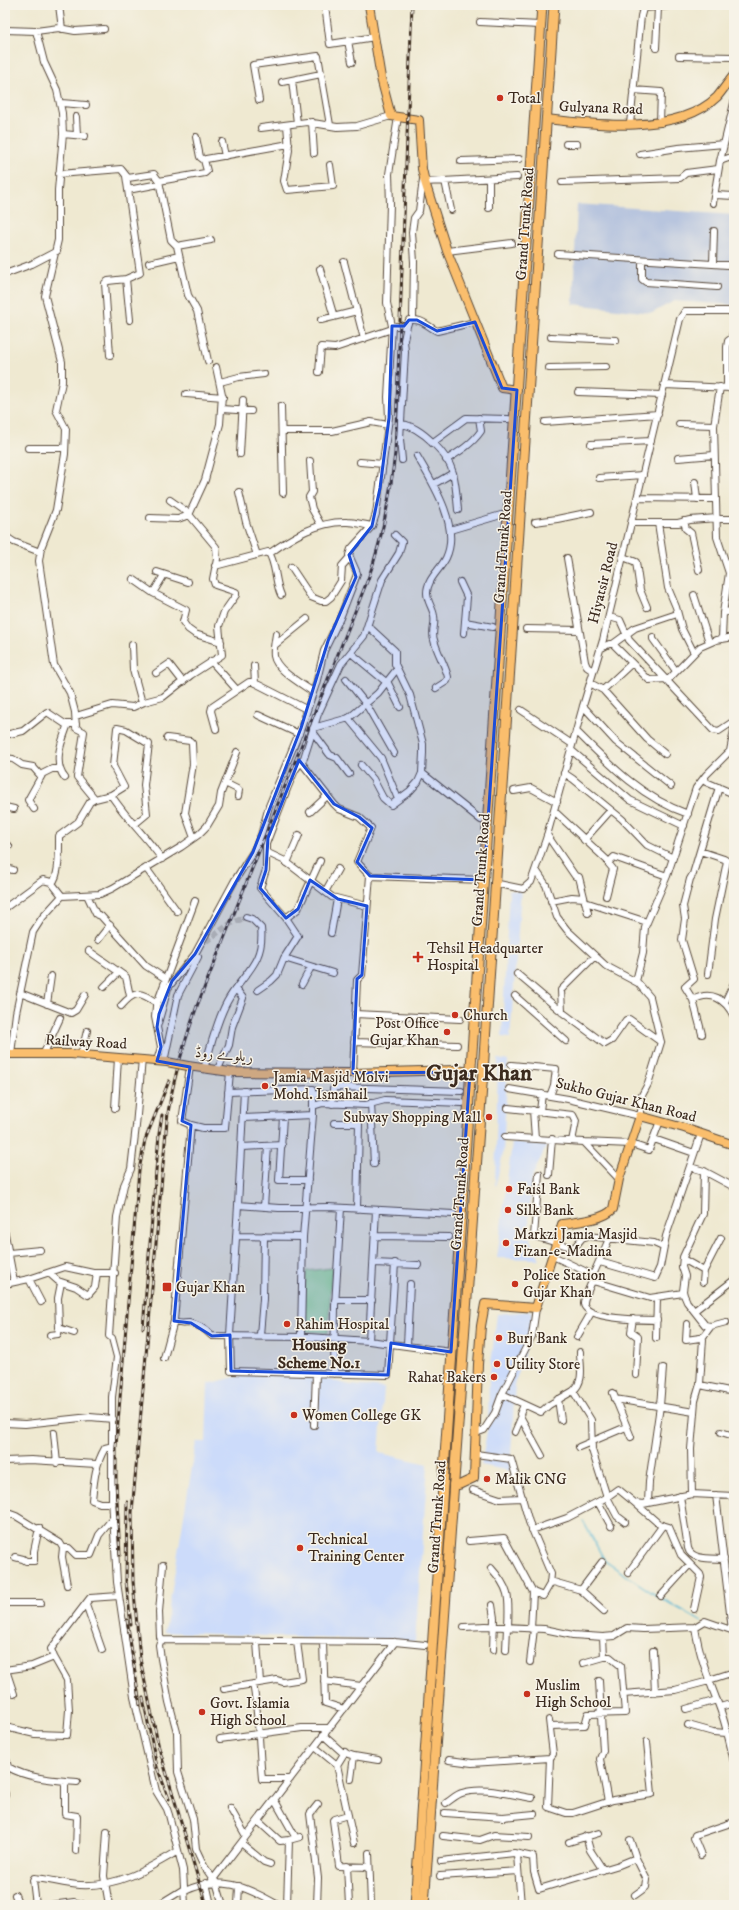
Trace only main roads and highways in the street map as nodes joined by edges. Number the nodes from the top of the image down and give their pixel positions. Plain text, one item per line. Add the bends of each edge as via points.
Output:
1 (369, 5) edge
2 (542, 5) edge
3 (554, 5) edge
4 (734, 76) edge
5 (534, 117) junction
6 (546, 119) junction
7 (517, 390) junction
8 (499, 661) junction
9 (509, 662) junction
10 (8, 1054) edge
11 (163, 1062) joint
12 (470, 1072) junction
13 (734, 1145) edge
14 (453, 1485) junction
15 (415, 1905) edge
16 (424, 1905) edge

1 - 7 main road via 381,78 395,116 419,120 424,179 448,251 502,388
2 - 5 highway, Grand Trunk Road
3 - 6 highway, Grand Trunk Road
4 - 6 main road, Gulyana Road via 716,98 696,112 660,123 615,125
5 - 6 highway
5 - 7 highway, Grand Trunk Road
6 - 9 highway, Grand Trunk Road
7 - 8 highway, Grand Trunk Road
8 - 9 highway
8 - 12 highway, Grand Trunk Road
9 - 14 highway, Grand Trunk Road
10 - 11 main road, Railway Road via 44,1053
11 - 12 main road, ریلوے روڈ, bridge via 230,1072
12 - 15 highway, Grand Trunk Road
13 - 14 main road, Sukho Gujar Khan Road via 640,1116 611,1211 583,1222 562,1224 536,1308 485,1304 479,1348 474,1478
14 - 16 highway, Grand Trunk Road

